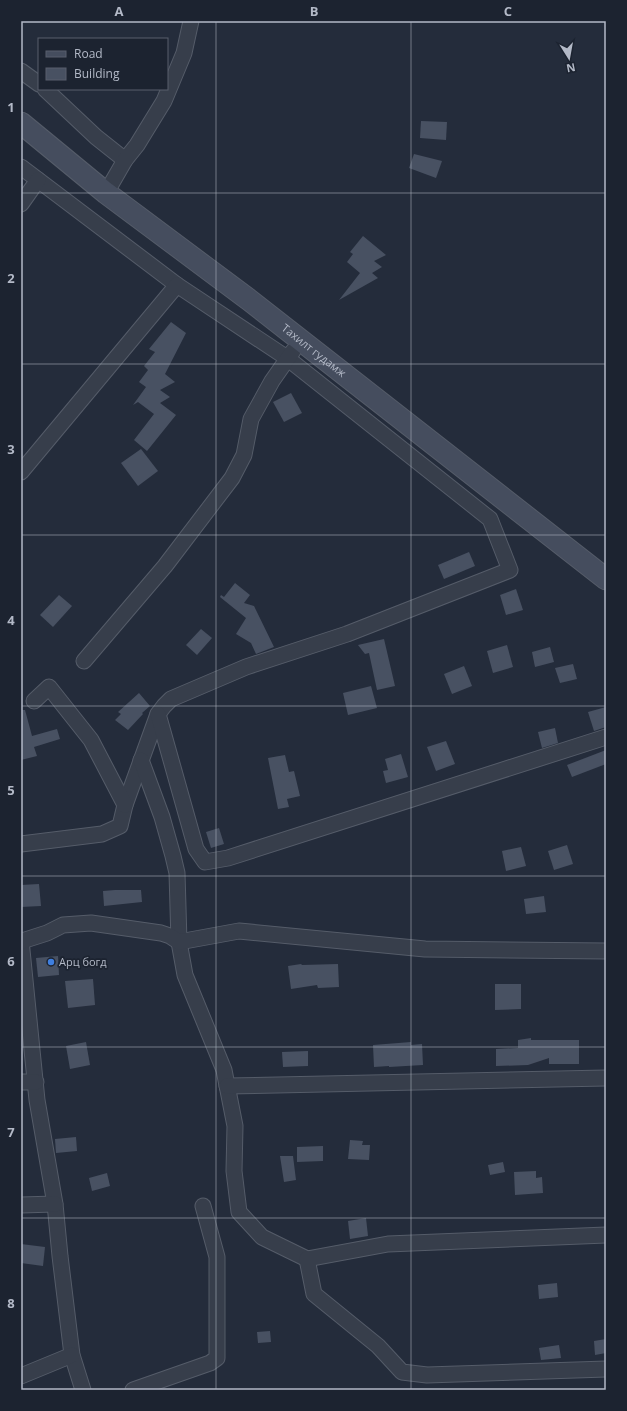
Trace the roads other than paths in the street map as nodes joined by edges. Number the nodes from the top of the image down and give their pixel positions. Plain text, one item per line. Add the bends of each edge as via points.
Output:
1 (191, 21) edge
2 (21, 71) edge
3 (38, 83) edge
4 (46, 90) edge
5 (21, 123) edge
6 (125, 160) junction
7 (21, 167) edge
8 (38, 180) junction
9 (106, 194) junction
10 (21, 204) edge
11 (177, 285) junction
12 (302, 341) junction
13 (287, 358) junction
14 (21, 472) edge
15 (606, 578) edge
16 (84, 661) dead end
17 (34, 701) dead end
18 (158, 714) junction
19 (606, 737) edge
20 (141, 760) junction
21 (125, 805) junction
22 (21, 844) edge
23 (22, 941) edge
24 (178, 942) junction
25 (606, 951) edge
26 (606, 1078) edge
27 (28, 1082) edge
28 (228, 1086) junction
29 (55, 1204) junction
30 (21, 1205) edge
31 (203, 1206) dead end
32 (606, 1235) edge
33 (307, 1259) junction
34 (72, 1355) junction
35 (606, 1369) edge
36 (21, 1376) edge
37 (83, 1390) edge
38 (133, 1390) edge

1 - 6 street via 184,53 164,101
2 - 3 street
4 - 6 street via 96,137
5 - 9 main road, Тахилт гудамж
6 - 9 street
7 - 8 street
8 - 10 street
8 - 11 street
9 - 12 main road, Тахилт гудамж
11 - 13 street
11 - 14 street
12 - 13 street
12 - 15 main road, Тахилт гудамж
13 - 16 street via 251,419 244,455 232,478 165,566
13 - 18 street via 490,519 510,570 347,634 246,667 171,699
17 - 21 street via 49,687 91,740
18 - 19 street via 196,849 205,862 228,858
18 - 20 street
20 - 21 street
20 - 24 street via 162,817 177,873
21 - 22 street via 120,826 102,834
23 - 24 street via 63,925 91,923 161,933
23 - 27 street
24 - 25 street via 239,931 425,949
24 - 28 street via 185,975 224,1070
26 - 28 street
27 - 29 street via 37,1100
28 - 33 street via 235,1126 234,1171 239,1212 262,1237
29 - 30 street
29 - 34 street
31 - 38 street via 217,1257 217,1358 210,1363
32 - 33 street via 388,1244
33 - 35 street via 314,1294 378,1346 402,1372 427,1374
34 - 36 street
34 - 37 street

